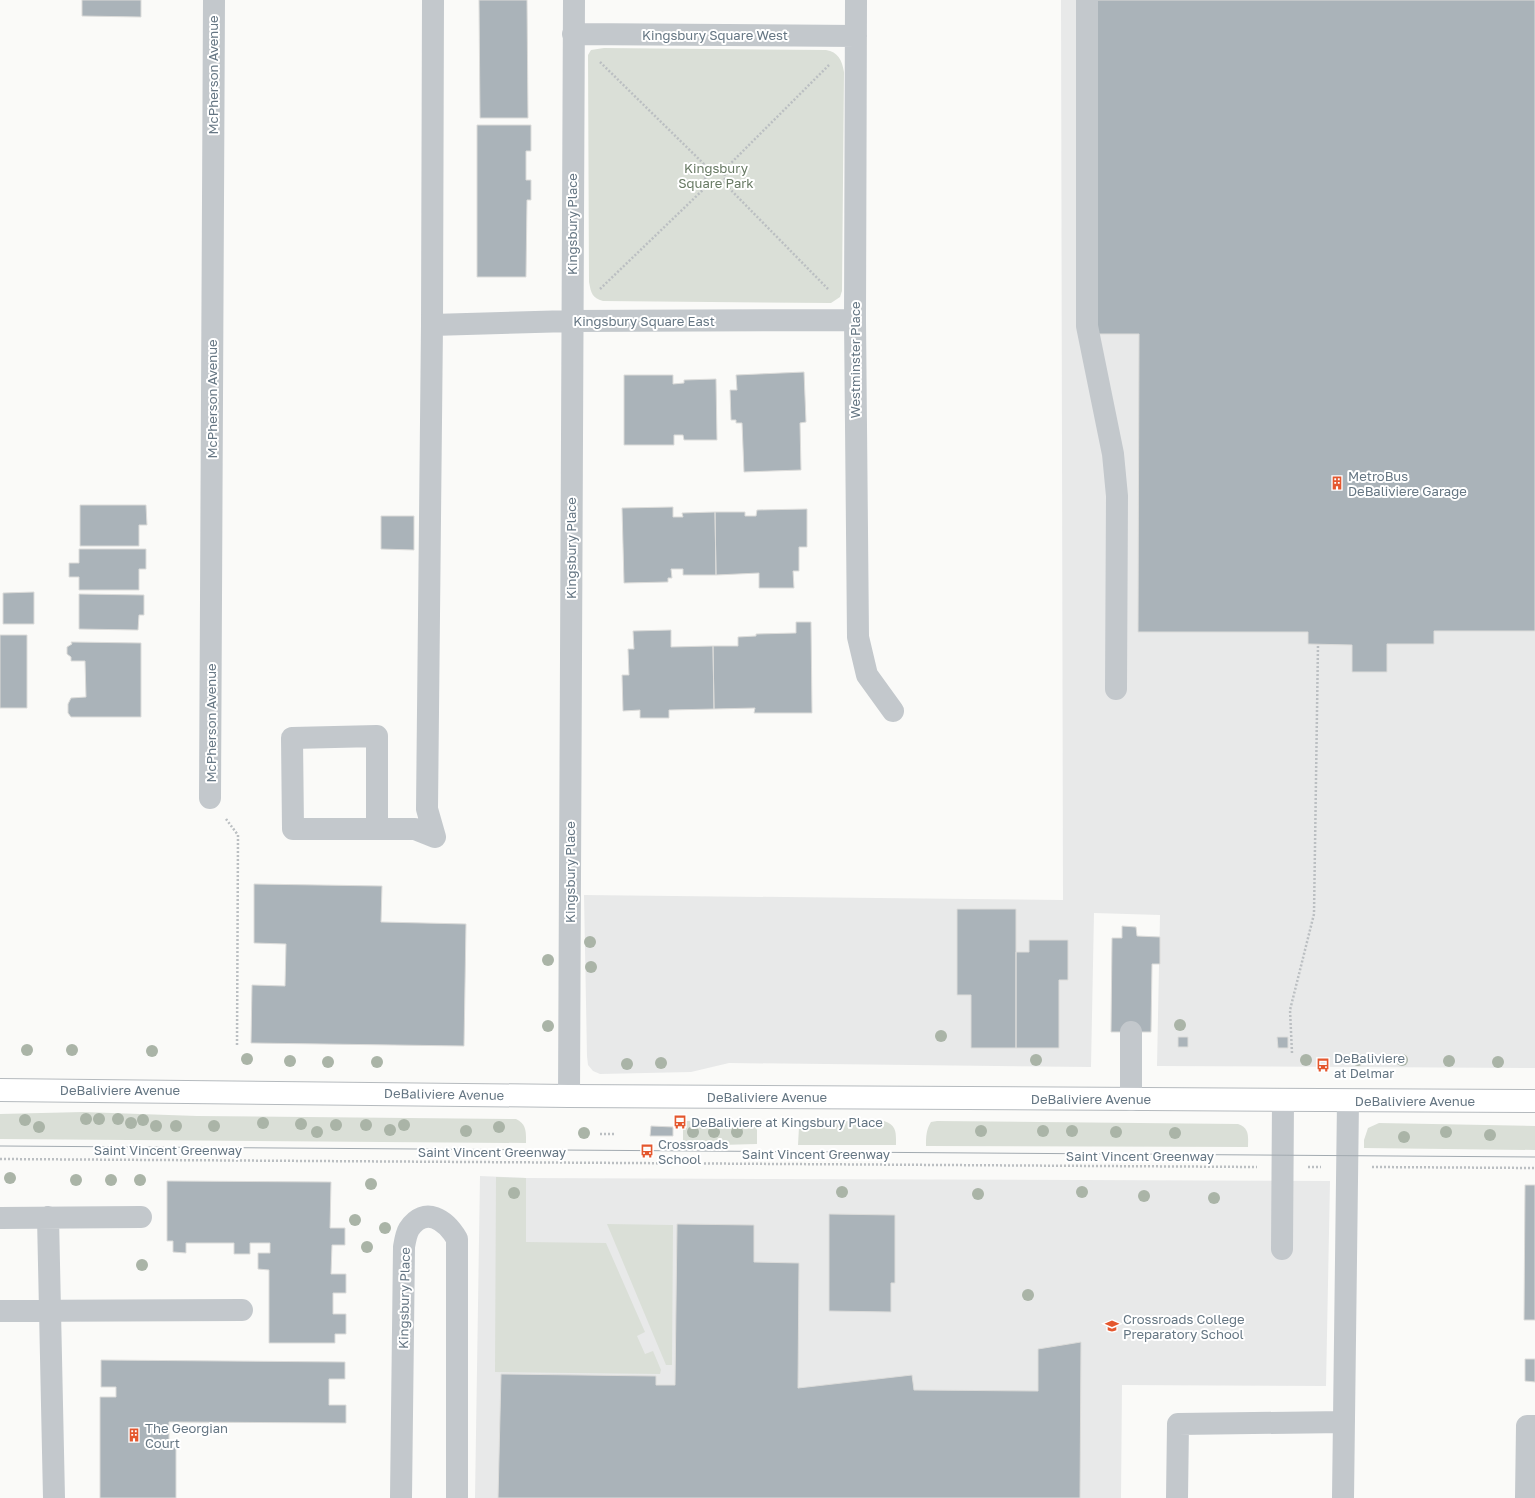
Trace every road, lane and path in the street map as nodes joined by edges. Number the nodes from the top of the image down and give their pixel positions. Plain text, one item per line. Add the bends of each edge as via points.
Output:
1 (214, 0) edge
2 (433, 0) edge
3 (574, 0) edge
4 (856, 0) edge
5 (1088, 0) edge
6 (573, 34) junction
7 (856, 36) junction
8 (600, 61) dead end
9 (831, 63) dead end
10 (710, 169) junction
11 (723, 171) junction
12 (723, 182) junction
13 (709, 184) junction
14 (600, 289) dead end
15 (831, 292) dead end
16 (855, 320) junction
17 (572, 321) junction
18 (432, 325) junction
19 (1318, 644) dead end
20 (1116, 689) dead end
21 (892, 711) dead end
22 (210, 798) joint
23 (377, 828) junction
24 (1131, 1032) dead end
25 (237, 1046) dead end
26 (1292, 1053) dead end
27 (0, 1090) edge
28 (569, 1096) junction
29 (1131, 1100) junction
30 (1283, 1101) junction
31 (1348, 1101) junction
32 (1535, 1101) edge
33 (600, 1134) dead end
34 (615, 1134) dead end
35 (0, 1159) edge
36 (1282, 1167) junction
37 (1346, 1167) junction
38 (1535, 1168) edge
39 (48, 1217) junction
40 (141, 1217) dead end
41 (0, 1218) edge
42 (1282, 1249) dead end
43 (242, 1310) dead end
44 (0, 1311) edge
45 (51, 1311) junction
46 (1344, 1422) junction
47 (1535, 1426) edge
48 (54, 1498) edge
49 (402, 1498) edge
50 (457, 1498) edge
51 (1177, 1498) edge
52 (1343, 1498) edge
53 (1526, 1498) edge

1 - 22 street, McPherson Avenue
2 - 18 street
3 - 6 street, Kingsbury Place
4 - 7 street, Westminster Place
5 - 20 street via 1087,326 1113,454 1117,496
6 - 7 street, Kingsbury Square West
6 - 17 street, Kingsbury Place
7 - 16 street, Westminster Place
8 - 10 path
9 - 11 path
10 - 11 path via 715,167
10 - 13 path via 706,174
11 - 12 path
12 - 13 path via 714,186
12 - 15 path
13 - 14 path
16 - 17 street, Kingsbury Square East
16 - 21 street, Westminster Place via 858,637 866,675
17 - 18 street, Kingsbury Square East
17 - 28 street, Kingsbury Place
18 - 23 street via 427,809 435,837 415,829
19 - 26 path via 1314,914 1290,1010
22 - 25 path via 238,835
23 - 23 street via 293,829 292,738 377,736
24 - 29 street
27 - 28 main road, DeBaliviere Avenue
28 - 29 main road, DeBaliviere Avenue
29 - 30 main road, DeBaliviere Avenue
30 - 31 main road, DeBaliviere Avenue
30 - 36 street
31 - 32 main road, DeBaliviere Avenue
31 - 37 street
33 - 34 path
35 - 36 path, Saint Vincent Greenway
36 - 37 path, Saint Vincent Greenway
36 - 42 street
37 - 38 path, Saint Vincent Greenway
37 - 46 street
39 - 40 street
39 - 41 street
39 - 45 street
43 - 45 street
44 - 45 street
45 - 48 street
46 - 51 street via 1178,1424
46 - 52 street
47 - 53 street via 1527,1426
49 - 50 street, Kingsbury Place via 404,1247 408,1230 418,1219 430,1216 442,1220 458,1239

